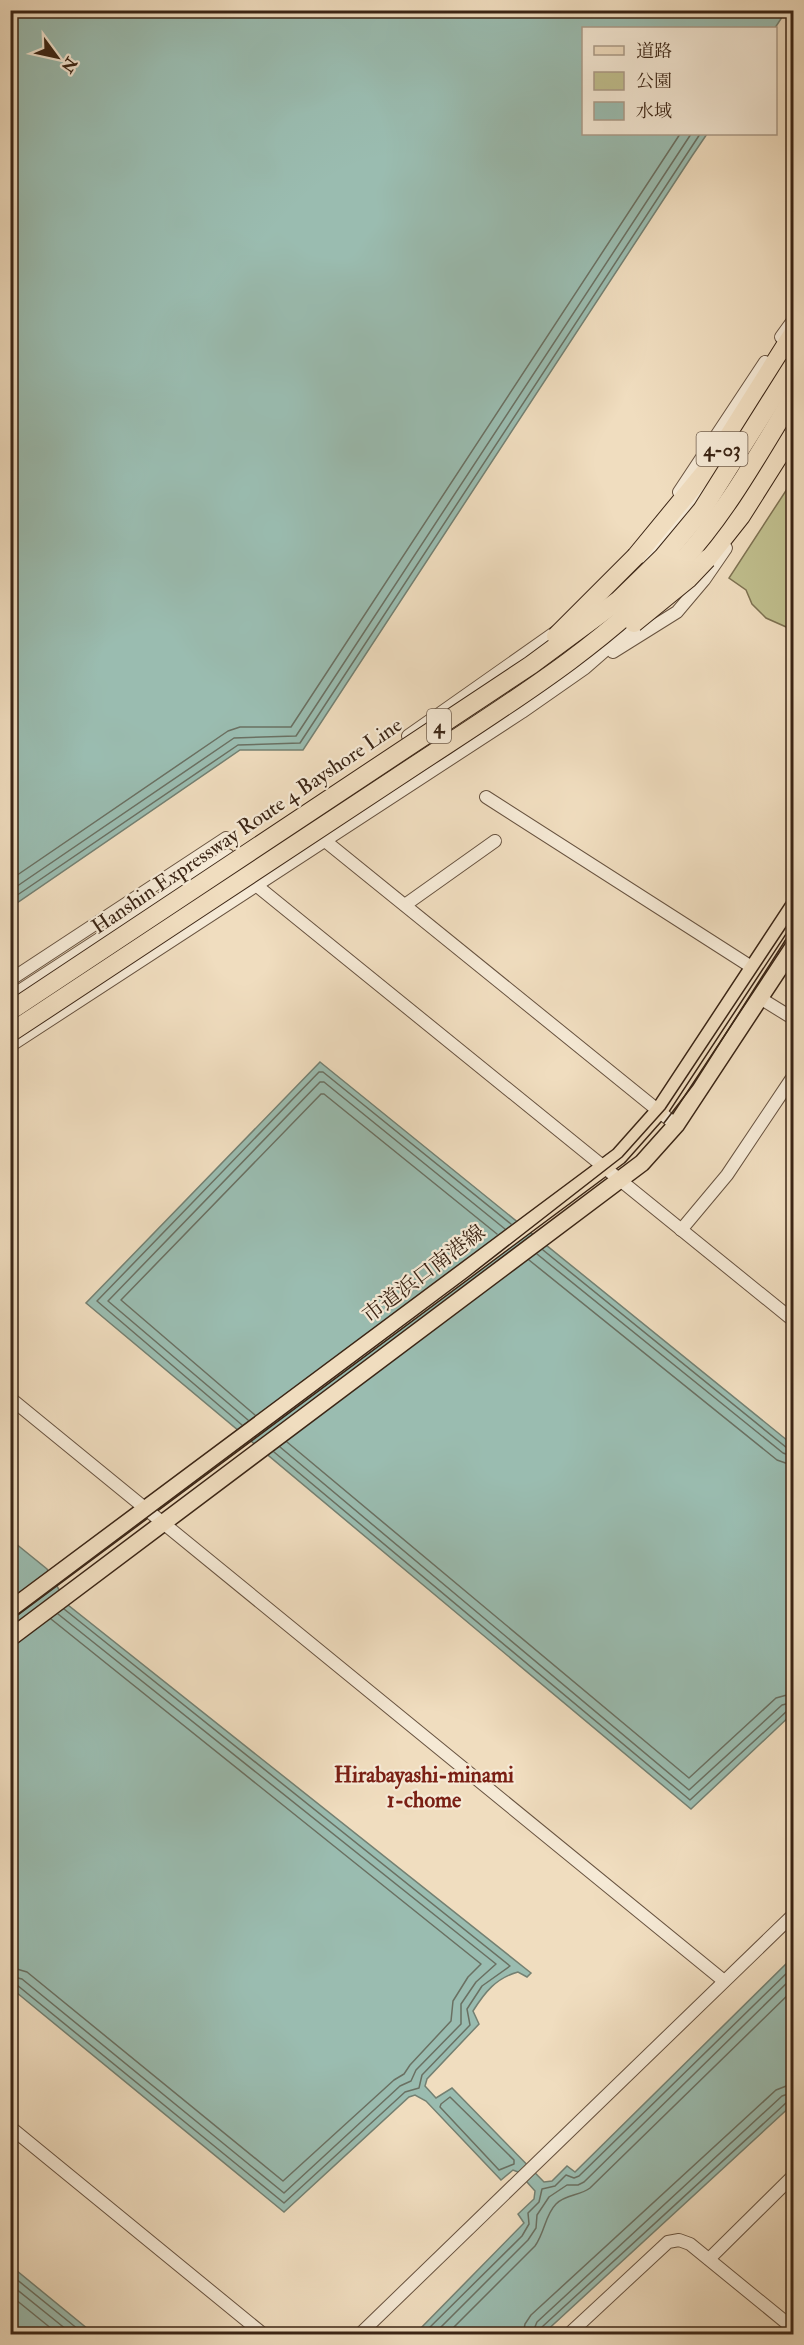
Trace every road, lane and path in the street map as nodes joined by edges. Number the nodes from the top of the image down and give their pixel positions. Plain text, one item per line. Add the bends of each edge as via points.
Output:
1 (794, 319) edge
2 (794, 332) edge
3 (794, 347) edge
4 (794, 364) edge
5 (794, 396) edge
6 (794, 412) edge
7 (794, 432) edge
8 (794, 440) edge
9 (585, 668) junction
10 (463, 710) junction
11 (492, 714) junction
12 (412, 733) junction
13 (486, 797) dead end
14 (226, 838) dead end
15 (324, 840) junction
16 (495, 841) dead end
17 (246, 844) junction
18 (256, 886) junction
19 (405, 905) junction
20 (794, 906) edge
21 (794, 946) edge
22 (753, 968) junction
23 (10, 980) edge
24 (10, 997) edge
25 (760, 998) junction
26 (10, 1011) edge
27 (794, 1020) edge
28 (10, 1032) edge
29 (10, 1046) edge
30 (794, 1075) edge
31 (659, 1111) junction
32 (676, 1125) junction
33 (604, 1168) junction
34 (621, 1181) junction
35 (681, 1230) junction
36 (794, 1321) edge
37 (10, 1398) edge
38 (147, 1508) junction
39 (165, 1522) junction
40 (10, 1610) edge
41 (10, 1638) edge
42 (794, 1914) edge
43 (724, 1981) junction
44 (10, 2127) edge
45 (794, 2175) edge
46 (709, 2259) junction
47 (794, 2329) edge
48 (263, 2334) edge
49 (360, 2334) edge
50 (569, 2334) edge

1 - 12 street via 673,501 627,558 578,607
2 - 10 highway, 4-03, bridge via 725,443 661,528 570,623
3 - 12 street via 713,475 651,552 584,611
4 - 10 highway, Hanshin Expressway Route 4 Bayshore Line / 4, bridge via 722,483 663,557 593,621
5 - 11 highway, Hanshin Expressway Route 4 Bayshore Line / 4, bridge via 737,489 681,562 612,628
6 - 9 street via 748,488 701,554 665,595
7 - 11 highway, 4-03, bridge via 741,516 688,579 604,644
8 - 9 street via 690,599 659,625
9 - 15 street
10 - 26 highway, Hanshin Expressway Route 4 Bayshore Line / 4, bridge
11 - 28 highway, Hanshin Expressway Route 4 Bayshore Line / 4, bridge
12 - 17 street
13 - 22 street
14 - 23 street
15 - 18 street
15 - 19 street
16 - 19 street
17 - 18 street
17 - 24 street
18 - 29 street
18 - 33 street
19 - 31 street
20 - 22 main road, 市道浜口南港線
21 - 25 main road, 市道浜口南港線
22 - 31 main road, 市道浜口南港線
25 - 27 street
25 - 32 main road, 市道浜口南港線
30 - 35 street via 727,1175
31 - 32 street
31 - 33 main road, 市道浜口南港線 via 634,1142
32 - 34 main road, 市道浜口南港線
33 - 34 street
33 - 38 main road, 市道浜口南港線
34 - 35 street
34 - 39 main road, 市道浜口南港線
35 - 36 street
37 - 38 street
38 - 39 street
38 - 40 main road, 市道浜口南港線
39 - 41 main road, 市道浜口南港線
39 - 43 street
42 - 43 street
43 - 49 street
44 - 48 street
45 - 46 street
46 - 47 street
46 - 50 street via 685,2241 668,2242

